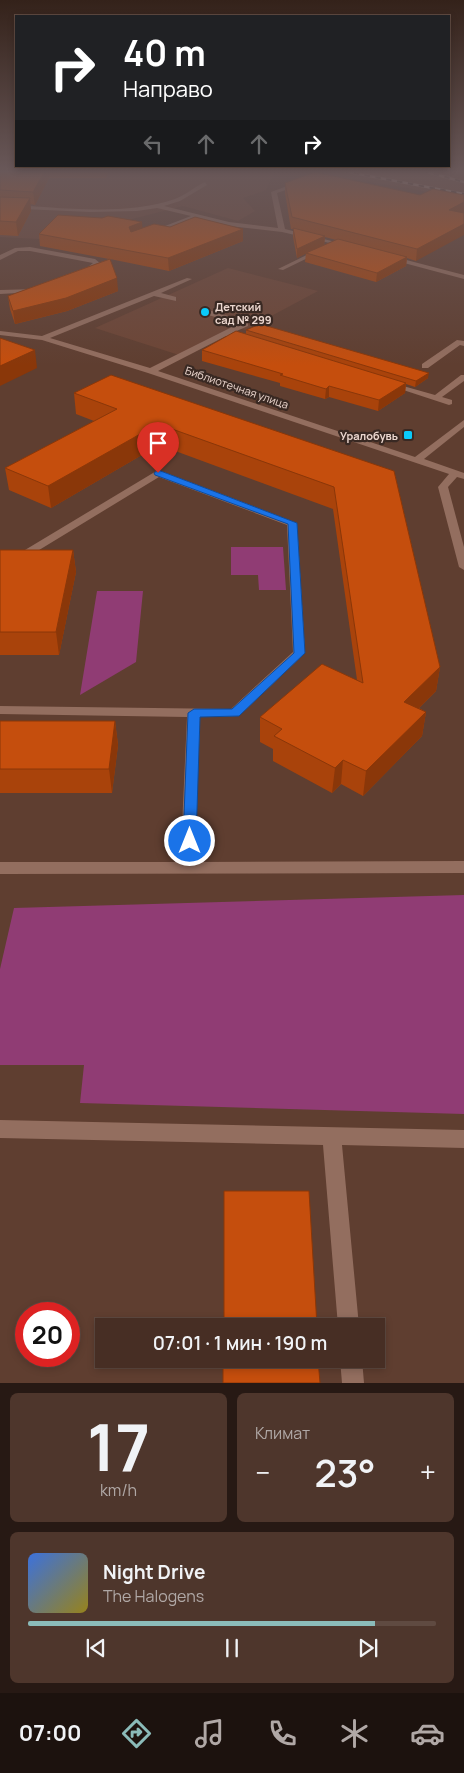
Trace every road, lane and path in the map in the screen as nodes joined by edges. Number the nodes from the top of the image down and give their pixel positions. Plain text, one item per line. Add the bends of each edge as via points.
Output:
1 (303, 236) edge
2 (336, 244) junction
3 (354, 249) edge
4 (381, 256) edge
5 (0, 258) edge
6 (280, 269) dead end
7 (78, 274) edge
8 (464, 277) edge
9 (189, 278) dead end
10 (46, 287) edge
11 (0, 292) edge
12 (153, 293) junction
13 (173, 299) dead end
14 (205, 312) dead end
15 (0, 333) edge
16 (226, 334) junction
17 (43, 338) junction
18 (255, 342) edge
19 (464, 344) edge
20 (425, 366) dead end
21 (151, 371) junction
22 (464, 377) edge
23 (379, 380) edge
24 (436, 398) junction
25 (449, 402) dead end
26 (464, 423) edge
27 (417, 460) junction
28 (460, 474) edge
29 (0, 556) edge
30 (464, 568) edge
31 (0, 710) edge
32 (194, 713) junction
33 (464, 867) edge
34 (0, 868) edge
35 (191, 869) junction
36 (0, 1129) edge
37 (332, 1137) junction
38 (464, 1139) edge
39 (347, 1318) edge
40 (352, 1368) edge
41 (353, 1383) edge

1 - 2 street
2 - 3 street
2 - 6 street
4 - 8 street
5 - 7 street via 17,249 30,249 98,264
9 - 12 street
10 - 11 street
12 - 13 street
12 - 17 street
14 - 16 street via 245,324
15 - 17 street, Библиотечная улица
16 - 18 street
16 - 21 street
17 - 21 street, Библиотечная улица
19 - 20 street via 460,342
21 - 27 street, Библиотечная улица
22 - 24 street
23 - 24 street
24 - 25 street
26 - 27 street
27 - 28 street, Библиотечная улица
28 - 30 street via 443,487
29 - 32 street via 22,556 158,473 292,523 299,653 234,713
31 - 32 street
32 - 35 street via 189,827
33 - 35 street
34 - 35 street
36 - 37 street
37 - 38 street
37 - 39 street
40 - 41 street

